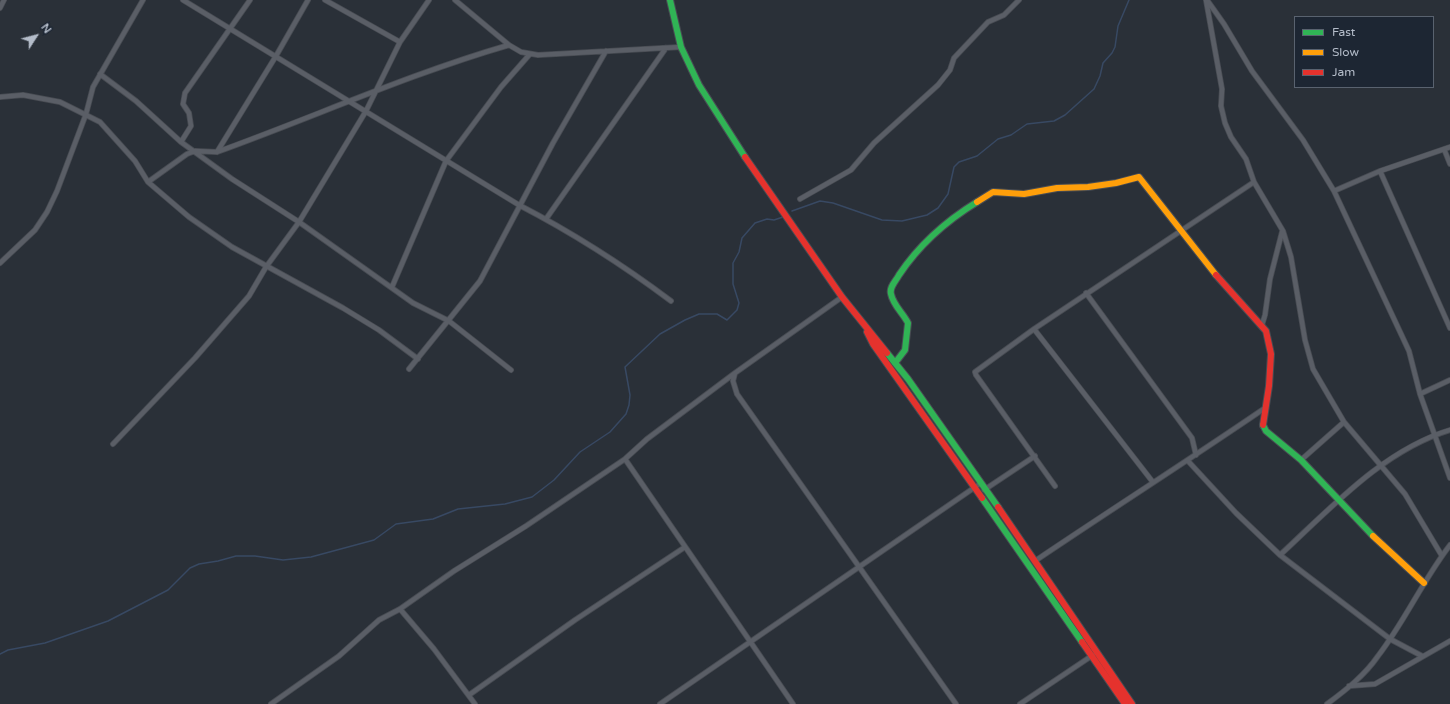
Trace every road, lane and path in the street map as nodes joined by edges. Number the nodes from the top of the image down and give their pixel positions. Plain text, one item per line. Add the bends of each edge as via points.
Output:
1 (4, 0) edge
2 (143, 0) edge
3 (183, 0) edge
4 (250, 0) edge
5 (308, 0) edge
6 (325, 0) edge
7 (429, 0) edge
8 (455, 0) edge
9 (670, 0) edge
10 (1019, 0) edge
11 (1206, 0) edge
12 (0, 8) edge
13 (230, 29) junction
14 (400, 42) junction
15 (509, 45) junction
16 (681, 47) junction
17 (666, 48) junction
18 (606, 51) junction
19 (530, 54) junction
20 (276, 56) junction
21 (100, 74) junction
22 (375, 92) junction
23 (0, 97) edge
24 (350, 101) junction
25 (366, 111) junction
26 (86, 114) junction
27 (181, 142) junction
28 (1450, 147) edge
29 (1444, 149) junction
30 (195, 151) junction
31 (217, 152) junction
32 (446, 161) junction
33 (1450, 164) edge
34 (1380, 171) junction
35 (148, 182) junction
36 (1254, 182) junction
37 (1334, 191) junction
38 (800, 199) dead end
39 (519, 205) junction
40 (546, 219) junction
41 (299, 222) junction
42 (1181, 229) junction
43 (1283, 231) junction
44 (0, 263) edge
45 (266, 267) junction
46 (392, 287) junction
47 (1086, 293) junction
48 (842, 297) junction
49 (672, 301) dead end
50 (449, 321) junction
51 (863, 325) junction
52 (1262, 325) junction
53 (1449, 325) edge
54 (1034, 329) junction
55 (418, 359) junction
56 (896, 363) junction
57 (409, 369) dead end
58 (511, 370) dead end
59 (735, 373) junction
60 (1450, 380) edge
61 (1420, 394) junction
62 (1265, 408) junction
63 (1344, 422) junction
64 (1450, 430) edge
65 (1434, 435) junction
66 (113, 444) dead end
67 (1196, 455) junction
68 (1034, 456) junction
69 (624, 459) junction
70 (1301, 460) junction
71 (1188, 461) junction
72 (1380, 466) junction
73 (1450, 478) edge
74 (1152, 481) junction
75 (981, 483) junction
76 (1055, 486) dead end
77 (974, 487) junction
78 (985, 489) junction
79 (979, 493) junction
80 (1340, 500) junction
81 (1450, 545) edge
82 (685, 547) junction
83 (1280, 555) junction
84 (1442, 556) junction
85 (1036, 560) junction
86 (858, 567) junction
87 (1424, 582) junction
88 (400, 609) junction
89 (1390, 639) junction
90 (1450, 641) edge
91 (749, 642) junction
92 (1098, 651) junction
93 (1092, 656) junction
94 (1422, 656) junction
95 (1349, 686) junction
96 (469, 695) junction
97 (271, 704) edge
98 (475, 704) edge
99 (660, 704) edge
100 (793, 704) edge
101 (956, 704) edge
102 (1020, 704) edge
103 (1124, 704) edge
104 (1132, 704) edge
105 (1327, 704) edge

1 - 12 street
2 - 21 street
3 - 13 street
4 - 13 street
5 - 20 street
6 - 14 street
7 - 14 street
8 - 15 street
9 - 16 main road
10 - 38 street via 1004,15 988,22 954,58 950,70 938,85 874,143 851,170
11 - 36 street via 1221,81 1221,106 1225,123 1246,159
11 - 37 street via 1224,24 1252,71 1303,140
13 - 20 street
13 - 27 street via 185,93 183,104 189,113 191,126
14 - 22 street
15 - 19 street
15 - 22 street
16 - 17 street
16 - 48 main road via 709,103
17 - 18 street
17 - 40 street
18 - 19 street
18 - 39 street
19 - 32 street via 501,87
20 - 24 street
20 - 31 street
21 - 26 street via 92,87
21 - 27 street via 136,100
22 - 24 street
22 - 25 street
23 - 26 street via 23,95 60,102
24 - 25 street
24 - 31 street
25 - 32 street
25 - 41 street
26 - 35 street via 100,122 135,161
26 - 44 street via 47,212 35,230
27 - 30 street
28 - 29 street
29 - 33 street
29 - 34 street
30 - 31 street
30 - 35 street
30 - 41 street via 232,179
32 - 39 street
32 - 46 street
34 - 37 street
34 - 53 street
35 - 45 street via 188,218
36 - 42 street
36 - 43 street
37 - 61 street via 1409,352
39 - 40 street
39 - 50 street via 480,281
40 - 49 street via 634,273
41 - 45 street
41 - 46 street
42 - 47 street
42 - 52 main road via 1240,304
42 - 56 main road via 1139,176 1088,187 1057,188 1024,194 993,192 958,214 922,244 891,288 896,305 908,322 905,350
43 - 52 street via 1271,274 1266,315
43 - 63 street via 1291,258 1305,340 1313,369
45 - 55 street via 361,319
45 - 66 street via 248,296 195,358
46 - 50 street via 414,303
47 - 54 street
47 - 67 street via 1192,438
48 - 51 main road
48 - 59 street
50 - 55 street
50 - 58 street
51 - 56 main road
51 - 77 main road via 873,344
52 - 62 main road via 1269,340 1271,354
54 - 68 street via 975,372
54 - 74 street
55 - 57 street
56 - 75 main road
59 - 69 street
59 - 86 street via 737,394
60 - 61 street
61 - 65 street
62 - 67 street
62 - 70 main road via 1263,426 1266,431
63 - 70 street
63 - 72 street
64 - 65 street
65 - 72 street via 1388,459
65 - 73 street
67 - 71 street
68 - 76 street
68 - 78 street
69 - 82 street
69 - 88 street
70 - 80 main road
71 - 74 street
71 - 83 street via 1236,513
72 - 80 street
72 - 84 street via 1405,494
74 - 85 street
75 - 77 street
75 - 78 main road
77 - 79 main road
77 - 86 street
78 - 79 street
78 - 85 main road
79 - 93 main road
80 - 83 street
80 - 87 main road via 1375,538
81 - 84 street
82 - 91 street
82 - 96 street
83 - 89 street
84 - 87 street
85 - 92 main road
86 - 91 street
86 - 101 street
87 - 89 street
88 - 96 street
88 - 97 street via 379,620 339,656
89 - 94 street
89 - 95 street via 1366,670
90 - 94 street
91 - 99 street
91 - 100 street
92 - 93 street
92 - 104 main road
93 - 102 street
93 - 103 main road
94 - 95 street via 1375,684
95 - 105 street
96 - 98 street

